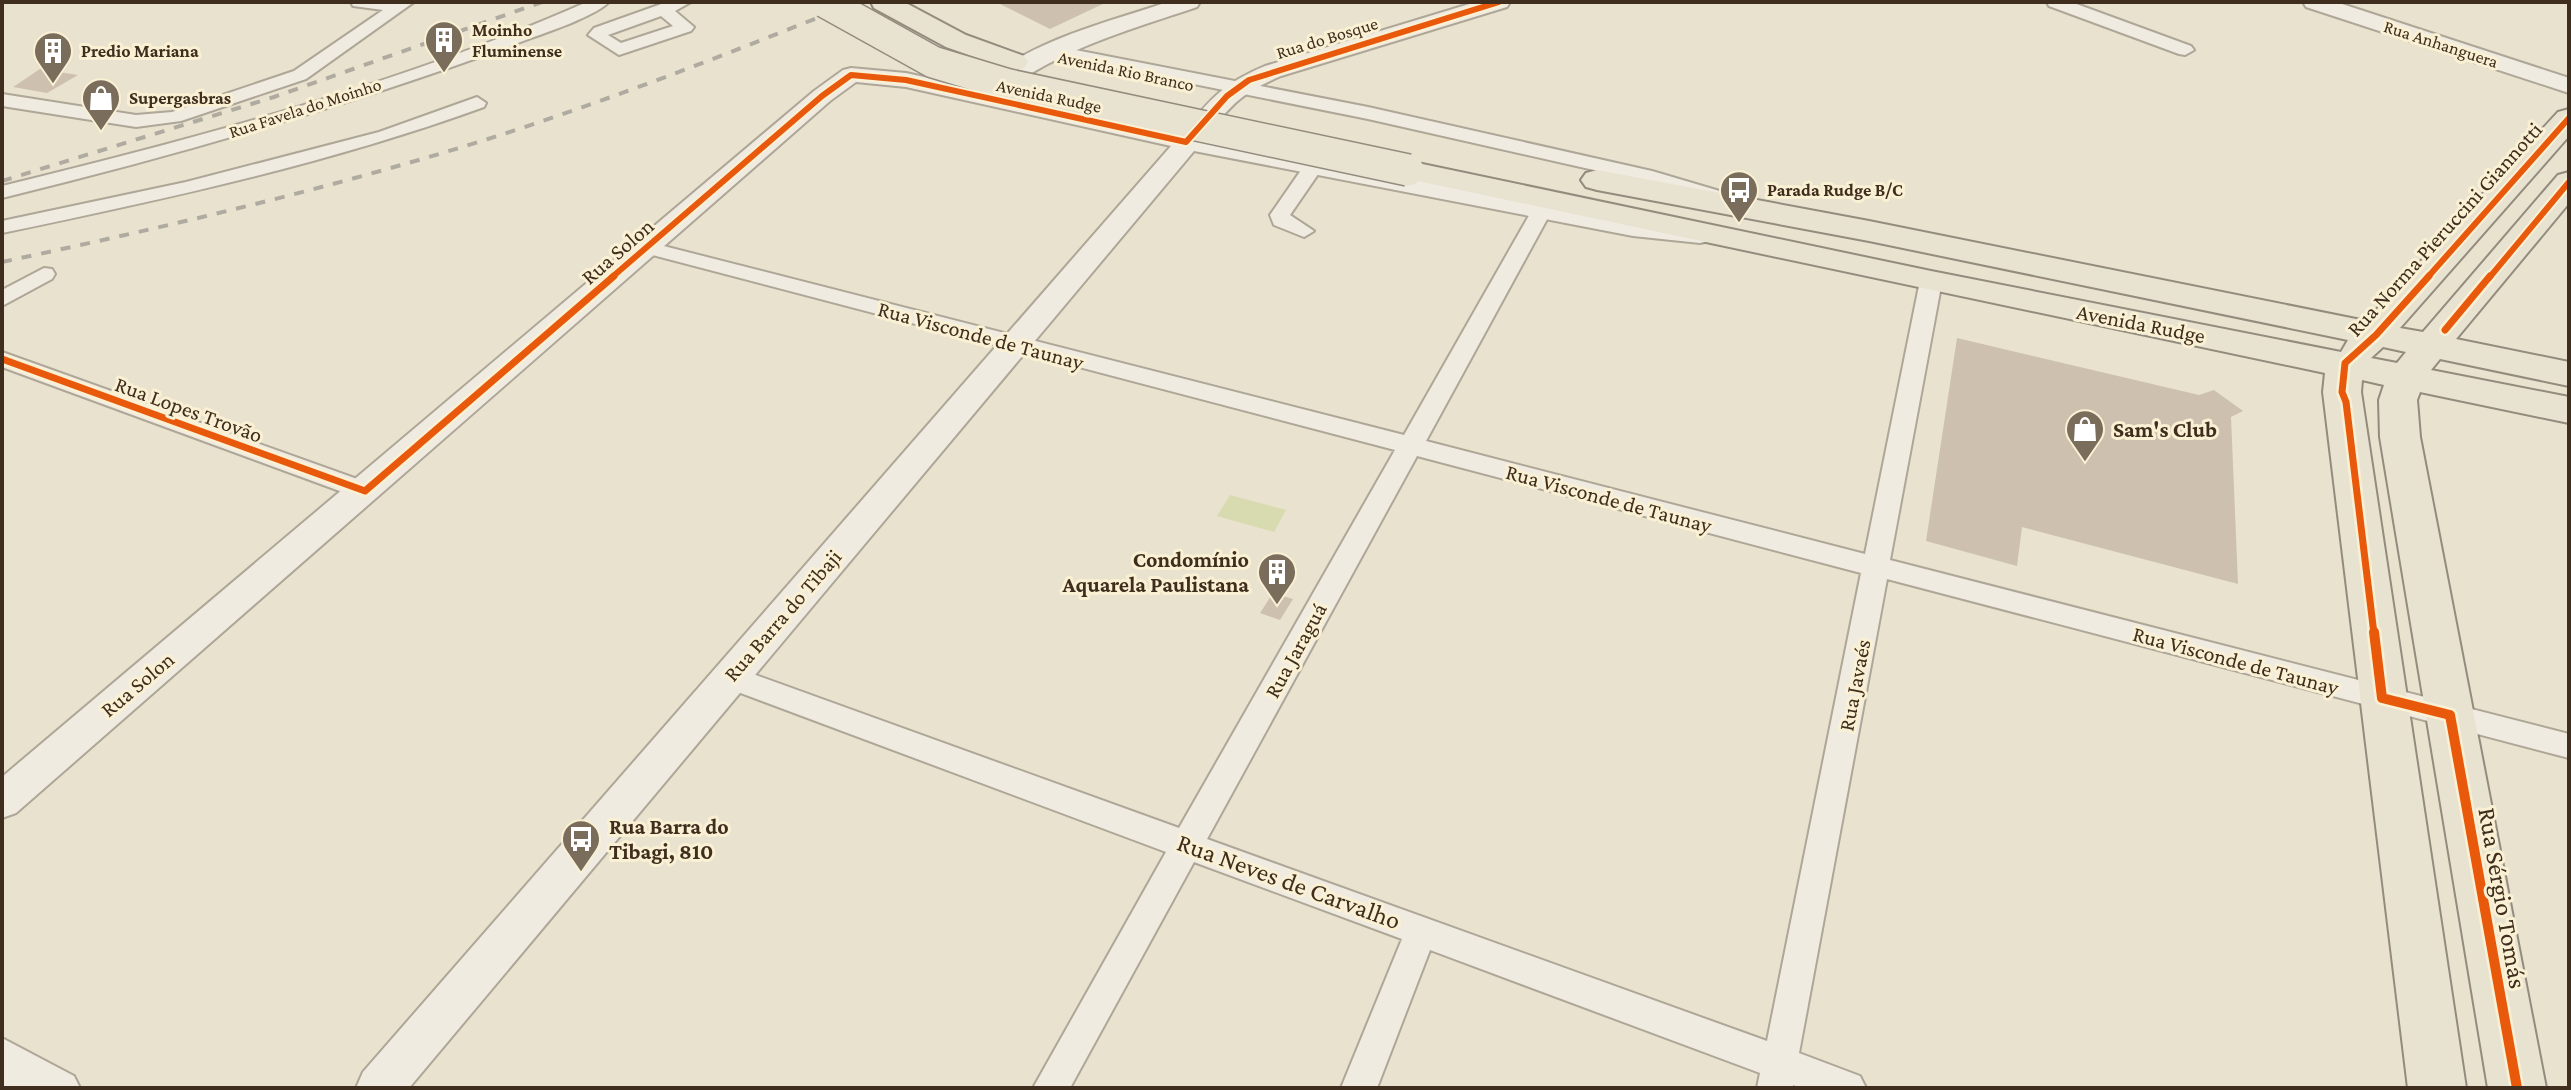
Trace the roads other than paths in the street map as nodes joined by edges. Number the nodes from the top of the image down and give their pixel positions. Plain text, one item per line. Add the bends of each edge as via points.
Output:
1 (359, 2) edge
2 (601, 2) edge
3 (683, 2) edge
4 (825, 2) edge
5 (884, 2) edge
6 (1189, 2) edge
7 (1499, 2) edge
8 (2055, 2) edge
9 (2314, 2) edge
10 (402, 5) edge
11 (663, 9) dead end
12 (2185, 50) dead end
13 (1055, 51) junction
14 (906, 80) joint
15 (2569, 86) edge
16 (1237, 87) junction
17 (982, 97) junction
18 (2, 100) edge
19 (477, 103) dead end
20 (2569, 118) edge
21 (1186, 142) junction
22 (1414, 158) junction
23 (187, 167) junction
24 (1313, 167) junction
25 (97, 170) junction
26 (2569, 182) edge
27 (39, 184) junction
28 (2, 192) edge
29 (99, 209) junction
30 (1758, 211) junction
31 (1541, 212) junction
32 (32, 221) junction
33 (2, 227) edge
34 (1304, 231) dead end
35 (1713, 234) junction
36 (648, 248) junction
37 (44, 274) dead end
38 (1931, 281) junction
39 (2, 299) edge
40 (2376, 335) junction
41 (1016, 344) junction
42 (2, 359) edge
43 (2419, 361) junction
44 (2345, 363) junction
45 (2569, 374) edge
46 (2569, 410) edge
47 (1409, 446) junction
48 (365, 491) junction
49 (1877, 567) junction
50 (729, 677) junction
51 (2382, 698) junction
52 (2450, 715) junction
53 (2569, 746) edge
54 (2, 801) edge
55 (1188, 844) junction
56 (1422, 930) junction
57 (16, 1071) edge
58 (1777, 1076) edge
59 (62, 1088) edge
60 (379, 1088) edge
61 (1051, 1088) edge
62 (1359, 1088) edge
63 (1848, 1088) edge
64 (2437, 1088) edge
65 (2517, 1088) edge

1 - 10 street
2 - 23 street, Rua Favela do Moinho
3 - 11 street
4 - 22 main road, Avenida Rio Branco, bridge via 933,62 1009,85
5 - 22 main road, Avenida Rio Branco via 956,41 1038,69
6 - 13 street
7 - 16 street, Rua do Bosque via 1273,71
8 - 12 street
9 - 15 street, Rua Anhanguera
10 - 18 street via 309,70 159,121
13 - 16 street, Avenida Rudge
13 - 17 street via 1020,68
14 - 17 street, Avenida Rudge
14 - 36 street, Rua Solon via 860,73 842,80
16 - 21 street, Rua do Bosque
16 - 30 street, Avenida Rudge via 1652,177
17 - 21 street, Avenida Rudge
19 - 23 street, Rua Favela do Moinho via 386,136
20 - 40 main road, Rua Norma Pieruccini Giannotti
21 - 24 street, Avenida Rudge
21 - 41 street, Rua Barra do Tibaji
22 - 30 main road, Avenida Rudge
22 - 35 main road, Avenida Rudge
23 - 25 street, Rua Favela do Moinho
23 - 29 street, Rua Favela do Moinho
24 - 31 street, Avenida Rudge
24 - 34 street via 1280,215 1285,224
25 - 27 street, Rua Favela do Moinho
25 - 29 street
26 - 43 main road
27 - 28 street, Rua Favela do Moinho
27 - 32 street
29 - 32 street, Rua Favela do Moinho
30 - 40 main road, Avenida Rudge
31 - 35 street, Avenida Rudge via 1655,231
31 - 47 street, Rua Jaraguá
32 - 33 street, Rua Favela do Moinho
35 - 38 main road, Avenida Rudge
36 - 41 street, Rua Visconde de Taunay
36 - 48 street, Rua Solon
37 - 39 street
38 - 44 main road, Avenida Rudge
38 - 49 street, Rua Javaés
40 - 43 main road, Avenida Rudge
40 - 44 main road, Rua Norma Pieruccini Giannotti
41 - 47 street, Rua Visconde de Taunay
41 - 50 street, Rua Barra do Tibaji
42 - 48 street, Rua Lopes Trovão
43 - 44 main road, Avenida Rudge
43 - 45 main road, Avenida Rudge
43 - 46 main road, Avenida Rudge
43 - 52 main road, Rua Sérgio Tomás via 2398,400 2400,437
44 - 51 main road via 2342,392
47 - 49 street, Rua Visconde de Taunay
47 - 55 street, Rua Jaraguá
48 - 54 street, Rua Solon
49 - 51 street, Rua Visconde de Taunay
49 - 58 street, Rua Javaés
50 - 55 street, Rua Neves de Carvalho
50 - 60 street, Rua Barra do Tibaji
51 - 52 street, Rua Visconde de Taunay
51 - 64 main road
52 - 53 street, Rua Visconde de Taunay
52 - 65 main road, Rua Sérgio Tomás
55 - 56 street, Rua Neves de Carvalho
55 - 61 street, Rua Jaraguá
56 - 58 street, Rua Neves de Carvalho
56 - 62 street
57 - 59 street
58 - 63 street, Rua Neves de Carvalho

